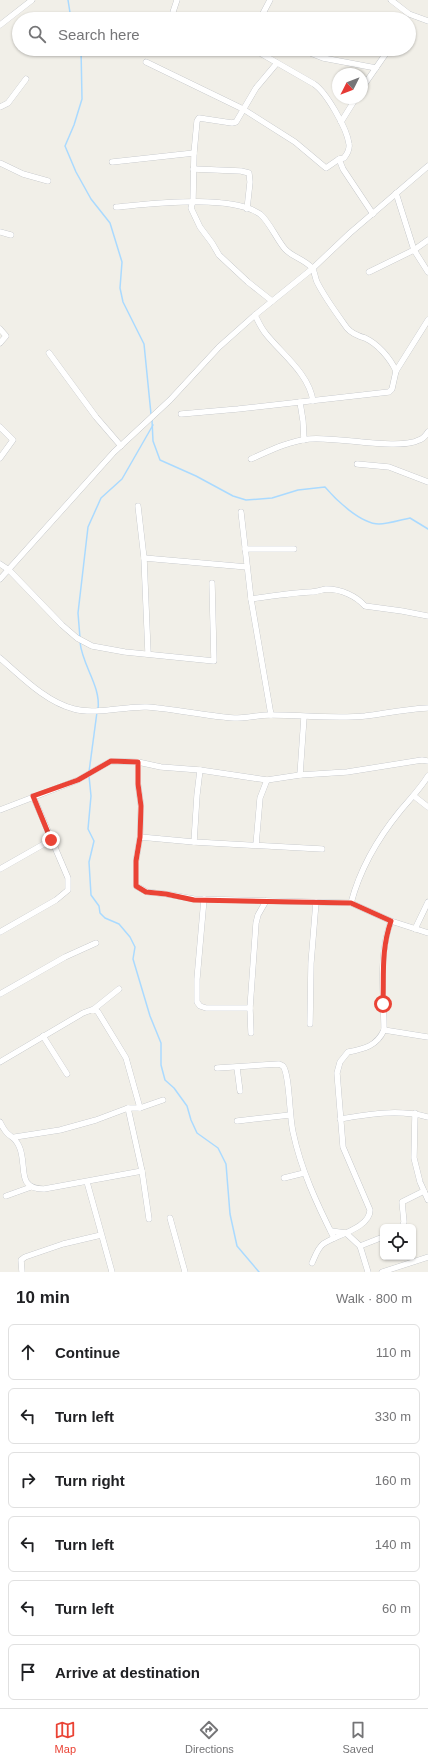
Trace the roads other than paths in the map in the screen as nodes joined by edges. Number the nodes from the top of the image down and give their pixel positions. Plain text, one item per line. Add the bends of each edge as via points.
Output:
1 (32, 0) edge
2 (177, 0) edge
3 (270, 0) edge
4 (391, 0) edge
5 (17, 12) edge
6 (172, 12) edge
7 (264, 12) edge
8 (403, 12) edge
9 (12, 16) edge
10 (416, 19) edge
11 (428, 21) edge
12 (0, 25) edge
13 (266, 56) edge
14 (318, 56) edge
15 (384, 56) edge
16 (146, 62) dead end
17 (277, 63) junction
18 (376, 68) junction
19 (26, 79) dead end
20 (368, 79) edge
21 (352, 104) edge
22 (0, 107) edge
23 (243, 109) junction
24 (341, 122) junction
25 (194, 153) junction
26 (339, 158) junction
27 (112, 162) dead end
28 (0, 163) edge
29 (428, 166) edge
30 (193, 168) junction
31 (48, 181) dead end
32 (396, 193) junction
33 (193, 202) junction
34 (116, 207) dead end
35 (248, 209) junction
36 (373, 214) junction
37 (0, 232) edge
38 (11, 235) dead end
39 (428, 240) edge
40 (414, 250) junction
41 (312, 269) junction
42 (369, 272) dead end
43 (428, 272) edge
44 (272, 301) junction
45 (255, 315) junction
46 (428, 320) edge
47 (0, 328) edge
48 (0, 343) edge
49 (49, 353) dead end
50 (396, 371) junction
51 (313, 401) junction
52 (300, 402) junction
53 (181, 414) dead end
54 (0, 427) edge
55 (428, 432) edge
56 (304, 440) junction
57 (121, 446) junction
58 (0, 458) edge
59 (251, 459) dead end
60 (357, 464) dead end
61 (428, 482) edge
62 (138, 506) dead end
63 (240, 512) dead end
64 (245, 549) junction
65 (294, 549) dead end
66 (144, 558) junction
67 (0, 564) edge
68 (247, 567) junction
69 (9, 570) junction
70 (0, 579) edge
71 (212, 583) dead end
72 (251, 598) junction
73 (428, 616) edge
74 (148, 654) junction
75 (0, 658) edge
76 (428, 708) edge
77 (271, 715) junction
78 (304, 717) junction
79 (428, 761) edge
80 (138, 762) junction
81 (200, 770) junction
82 (300, 775) junction
83 (428, 776) edge
84 (267, 780) junction
85 (33, 796) junction
86 (414, 796) junction
87 (428, 807) edge
88 (0, 810) edge
89 (140, 837) junction
90 (51, 840) junction
91 (194, 842) junction
92 (256, 845) junction
93 (322, 849) dead end
94 (0, 869) edge
95 (204, 899) junction
96 (266, 901) junction
97 (316, 902) junction
98 (428, 902) edge
99 (351, 903) junction
100 (391, 921) junction
101 (415, 929) junction
102 (0, 932) edge
103 (428, 933) edge
104 (96, 943) dead end
105 (119, 988) dead end
106 (0, 994) edge
107 (250, 1008) junction
108 (94, 1009) junction
109 (310, 1024) dead end
110 (384, 1030) junction
111 (251, 1033) dead end
112 (43, 1036) junction
113 (428, 1037) edge
114 (0, 1062) edge
115 (217, 1068) dead end
116 (237, 1068) junction
117 (67, 1074) dead end
118 (240, 1091) dead end
119 (163, 1100) dead end
120 (128, 1108) junction
121 (140, 1108) junction
122 (415, 1113) junction
123 (290, 1115) junction
124 (428, 1117) edge
125 (340, 1119) junction
126 (237, 1121) dead end
127 (0, 1122) edge
128 (14, 1137) junction
129 (142, 1171) junction
130 (304, 1172) junction
131 (284, 1178) dead end
132 (87, 1182) junction
133 (31, 1187) junction
134 (424, 1191) junction
135 (6, 1196) dead end
136 (428, 1200) edge
137 (149, 1218) dead end
138 (170, 1218) dead end
139 (403, 1224) edge
140 (330, 1231) junction
141 (346, 1233) junction
142 (101, 1235) junction
143 (334, 1238) junction
144 (380, 1238) edge
145 (360, 1246) junction
146 (428, 1256) edge
147 (312, 1263) dead end
148 (22, 1272) edge
149 (112, 1272) edge
150 (185, 1272) edge
151 (368, 1272) edge
152 (382, 1272) edge

1 - 5 street
2 - 6 street
3 - 7 street
4 - 8 street
9 - 12 street
10 - 11 street
13 - 17 street
14 - 18 street
15 - 18 street
16 - 23 street
17 - 23 street via 256,88
17 - 24 street via 318,86
18 - 20 street
19 - 22 street via 8,103
21 - 24 street
23 - 25 street via 237,122 198,119
23 - 26 street via 295,142 326,168
24 - 26 street via 349,144 346,156
25 - 27 street
25 - 30 street
26 - 36 street via 343,169
28 - 31 street via 23,174
29 - 32 street
30 - 33 street
30 - 35 street via 249,173
32 - 36 street
32 - 40 street
33 - 34 street
33 - 35 street
33 - 44 street via 191,208 200,227 219,255
35 - 41 street via 262,215 284,248
36 - 41 street
37 - 38 street
39 - 40 street
40 - 42 street
40 - 43 street
41 - 44 street
41 - 50 street via 317,282 348,330 378,348 392,362
44 - 45 street
45 - 51 street via 265,332 301,374 312,392
45 - 57 street
46 - 50 street
47 - 48 street via 6,336
49 - 57 street via 96,417
50 - 51 street via 392,389 380,395
51 - 52 street
52 - 53 street
52 - 56 street
54 - 58 street via 13,440
55 - 56 street via 421,440 401,443 341,439
56 - 59 street
57 - 69 street
60 - 61 street via 389,467
62 - 66 street
63 - 64 street
64 - 65 street
64 - 68 street
66 - 68 street
66 - 74 street
67 - 69 street
68 - 72 street
69 - 70 street
69 - 74 street via 78,638 92,646
71 - 74 street via 214,661
72 - 73 street via 326,589 348,594 365,606
72 - 77 street
75 - 77 street via 53,700 75,710 140,707 236,718
76 - 78 street via 403,709 364,716
77 - 78 street
78 - 82 street
79 - 82 street via 347,772
80 - 81 street via 161,767
80 - 85 street via 111,761 78,780
80 - 89 street
81 - 84 street
81 - 91 street
82 - 84 street
83 - 86 street
84 - 92 street via 260,798
85 - 88 street
85 - 90 street
86 - 87 street
86 - 99 street via 382,834 362,871
89 - 91 street
89 - 95 street via 136,861 136,886 146,892 194,900
90 - 94 street
90 - 102 street via 68,878 68,890 56,900
91 - 92 street
92 - 93 street
95 - 96 street
95 - 107 street via 197,1002 206,1008
96 - 97 street
96 - 107 street via 256,923
97 - 99 street
97 - 109 street
98 - 101 street
99 - 100 street
100 - 101 street
100 - 110 street via 385,941 383,963
101 - 103 street
104 - 106 street
105 - 108 street
107 - 111 street
108 - 112 street
108 - 121 street via 126,1058
110 - 113 street
110 - 125 street via 378,1041 366,1048 348,1052 340,1062 337,1073
112 - 114 street
112 - 117 street
115 - 116 street
116 - 118 street
116 - 123 street via 279,1064 283,1066 288,1075
119 - 121 street
120 - 121 street
120 - 128 street via 60,1130
120 - 129 street
122 - 124 street
122 - 125 street via 389,1113
122 - 134 street via 415,1169
123 - 126 street
123 - 130 street
125 - 141 street via 343,1147 370,1210 368,1218
127 - 128 street via 8,1134
128 - 133 street via 23,1155 25,1180
129 - 132 street
129 - 137 street
130 - 131 street
130 - 140 street
132 - 133 street via 44,1188
132 - 142 street
133 - 135 street
134 - 136 street
134 - 139 street via 402,1202
138 - 150 street
140 - 141 street
140 - 143 street
141 - 143 street
141 - 145 street
142 - 148 street via 25,1257 21,1260
142 - 149 street
143 - 147 street via 320,1248
144 - 145 street
145 - 151 street
146 - 152 street

